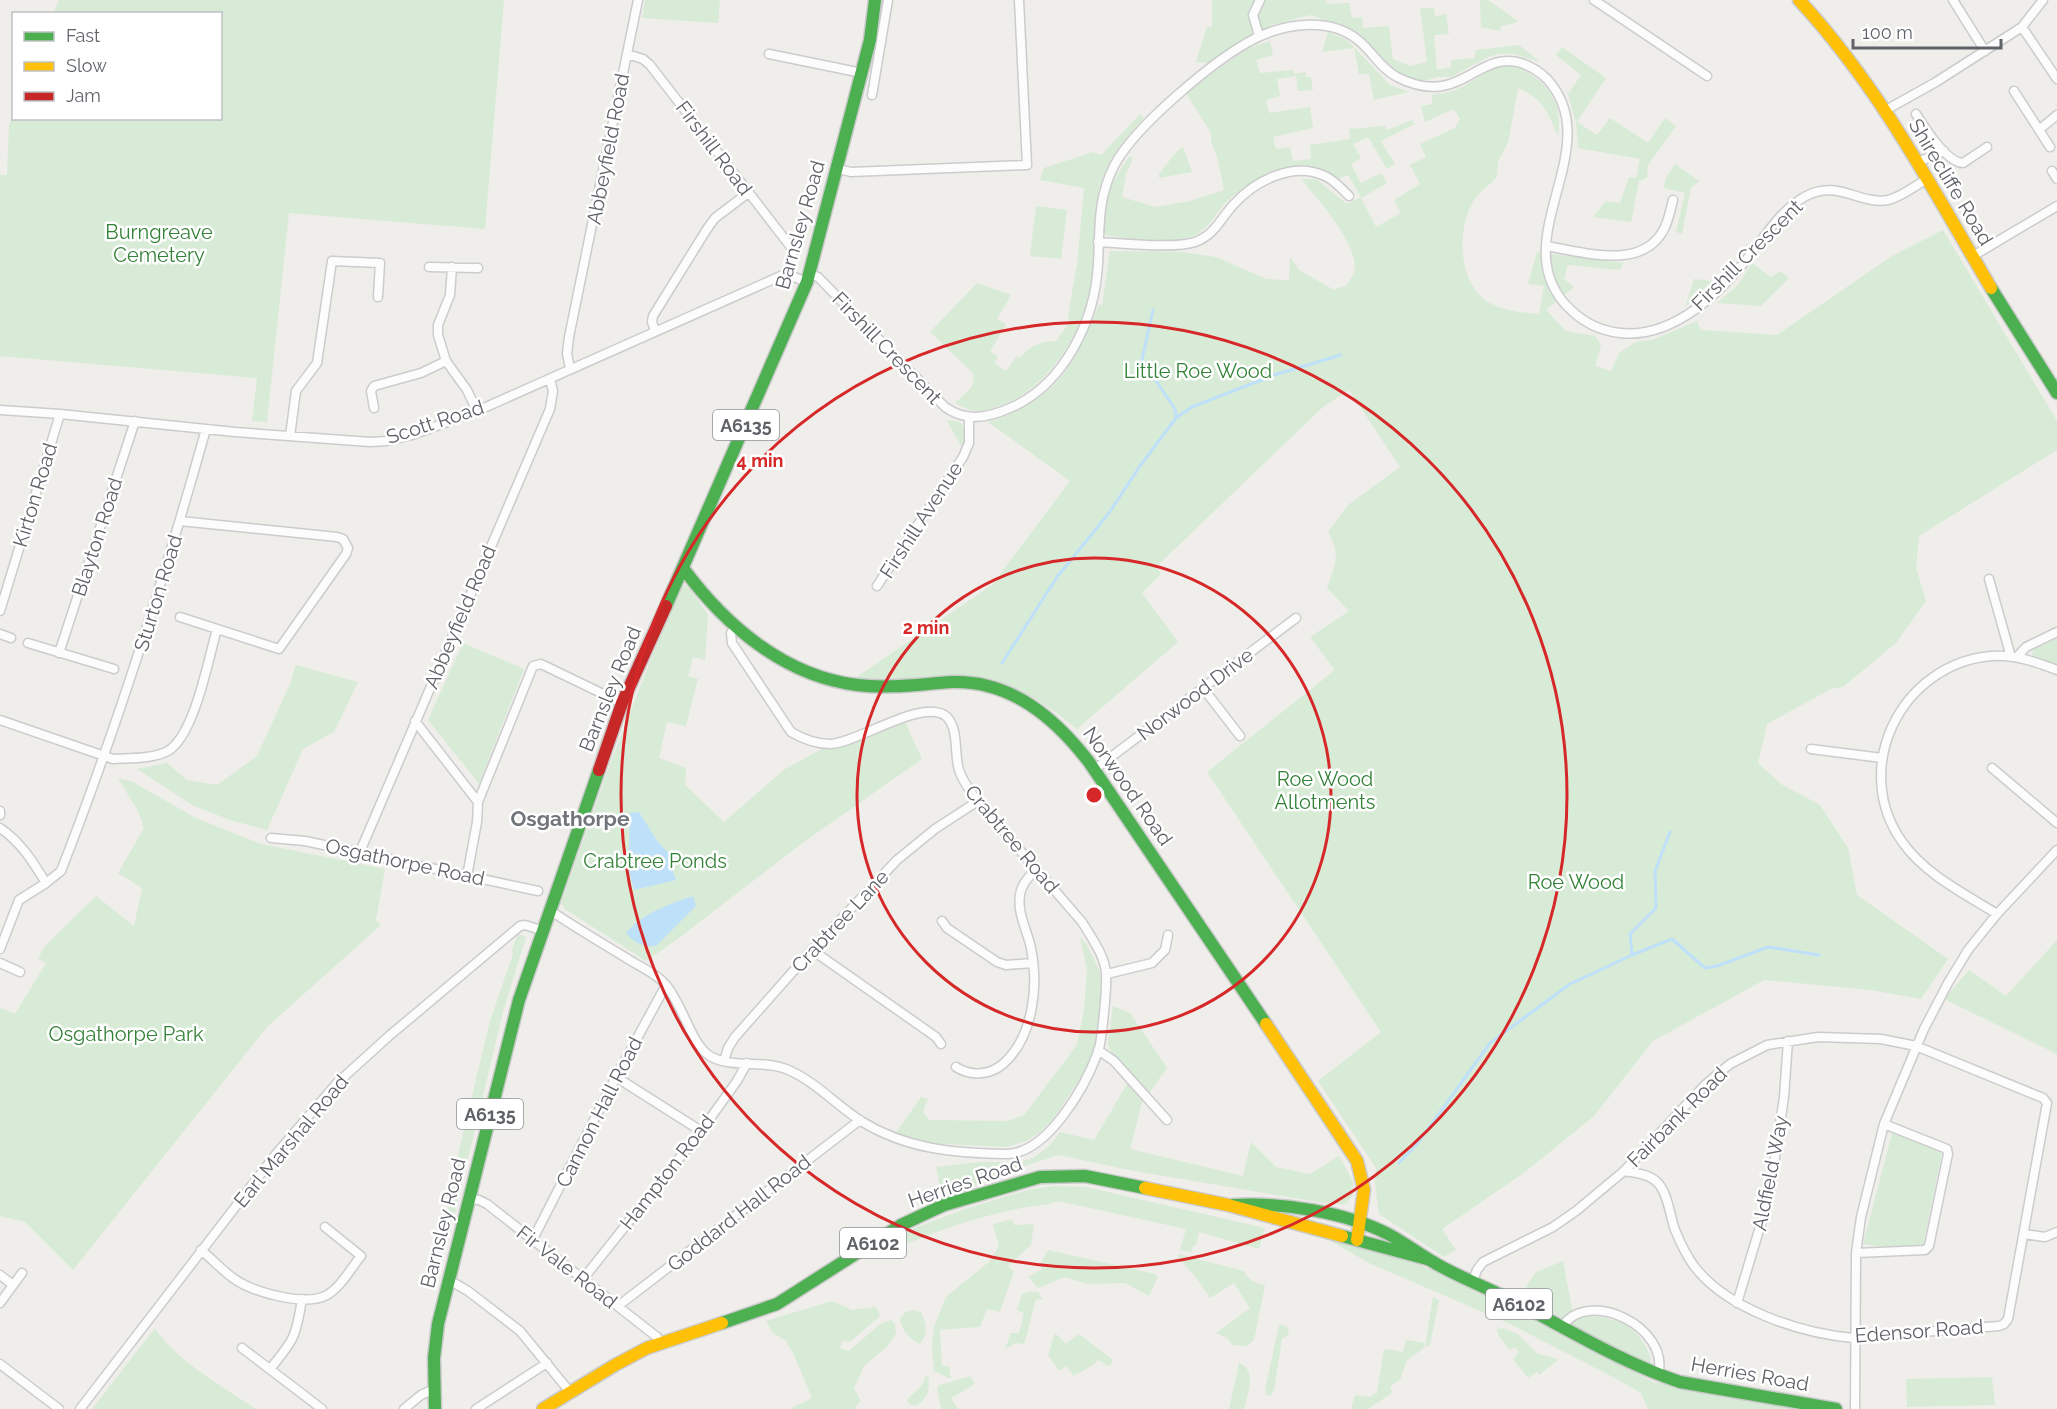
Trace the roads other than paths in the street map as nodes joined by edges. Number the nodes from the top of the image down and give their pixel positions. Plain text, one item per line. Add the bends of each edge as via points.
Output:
1 (638, 0) edge
2 (875, 0) edge
3 (888, 0) edge
4 (1019, 0) edge
5 (1260, 0) edge
6 (1594, 0) edge
7 (1799, 0) edge
8 (1953, 0) edge
9 (2043, 0) edge
10 (2022, 27) junction
11 (1259, 36) junction
12 (1985, 51) junction
13 (627, 54) junction
14 (769, 54) dead end
15 (862, 73) junction
16 (1707, 76) dead end
17 (2057, 79) edge
18 (2014, 92) dead end
19 (872, 95) dead end
20 (1886, 110) junction
21 (1916, 114) dead end
22 (2057, 115) edge
23 (2040, 129) junction
24 (1987, 147) dead end
25 (2050, 147) dead end
26 (1944, 151) junction
27 (1918, 162) junction
28 (838, 169) junction
29 (2052, 171) dead end
30 (1929, 178) junction
31 (2057, 179) edge
32 (748, 193) junction
33 (1349, 196) dead end
34 (1673, 200) dead end
35 (2057, 206) edge
36 (1098, 242) junction
37 (1546, 246) junction
38 (794, 251) dead end
39 (1972, 256) junction
40 (429, 267) dead end
41 (452, 267) junction
42 (478, 268) dead end
43 (809, 278) junction
44 (378, 297) dead end
45 (655, 331) junction
46 (446, 361) junction
47 (570, 368) junction
48 (550, 379) junction
49 (2057, 393) edge
50 (374, 408) dead end
51 (0, 410) edge
52 (477, 411) junction
53 (60, 414) junction
54 (969, 417) junction
55 (135, 421) junction
56 (206, 429) junction
57 (290, 436) junction
58 (180, 521) junction
59 (683, 568) junction
60 (1989, 579) dead end
61 (877, 586) dead end
62 (0, 611) edge
63 (180, 617) dead end
64 (1296, 618) dead end
65 (735, 627) junction
66 (217, 629) junction
67 (2057, 632) edge
68 (0, 634) edge
69 (11, 638) dead end
70 (28, 643) dead end
71 (59, 653) junction
72 (2014, 657) junction
73 (114, 669) dead end
74 (2057, 670) edge
75 (1203, 688) junction
76 (622, 703) junction
77 (0, 720) edge
78 (415, 721) junction
79 (1240, 736) dead end
80 (1811, 749) dead end
81 (106, 756) junction
82 (1882, 758) junction
83 (1992, 768) dead end
84 (1095, 769) junction
85 (978, 801) junction
86 (478, 802) junction
87 (2057, 822) edge
88 (0, 828) edge
89 (271, 838) dead end
90 (2057, 850) edge
91 (359, 854) junction
92 (1037, 868) junction
93 (467, 876) junction
94 (46, 883) junction
95 (538, 891) dead end
96 (551, 911) junction
97 (1997, 914) junction
98 (942, 921) dead end
99 (544, 931) junction
100 (1168, 935) dead end
101 (0, 948) edge
102 (812, 950) junction
103 (0, 963) edge
104 (1033, 963) junction
105 (20, 972) dead end
106 (1107, 974) junction
107 (666, 985) junction
108 (1788, 1041) junction
109 (941, 1044) dead end
110 (1916, 1046) junction
111 (1098, 1050) junction
112 (724, 1061) junction
113 (747, 1063) junction
114 (956, 1067) dead end
115 (616, 1077) junction
116 (860, 1120) junction
117 (1167, 1120) dead end
118 (1884, 1124) junction
119 (701, 1131) junction
120 (1624, 1171) junction
121 (469, 1199) junction
122 (1228, 1205) junction
123 (1360, 1222) junction
124 (325, 1227) dead end
125 (2057, 1232) edge
126 (2024, 1234) junction
127 (533, 1239) junction
128 (1357, 1240) junction
129 (201, 1250) junction
130 (1856, 1254) junction
131 (1427, 1259) junction
132 (22, 1273) dead end
133 (0, 1275) edge
134 (583, 1279) junction
135 (448, 1280) junction
136 (1473, 1281) junction
137 (13, 1285) junction
138 (302, 1299) junction
139 (0, 1302) edge
140 (1737, 1303) junction
141 (618, 1306) junction
142 (1562, 1328) junction
143 (1854, 1338) junction
144 (661, 1343) junction
145 (242, 1348) dead end
146 (547, 1363) junction
147 (0, 1364) edge
148 (270, 1370) junction
149 (1658, 1376) junction
150 (434, 1389) junction
151 (570, 1392) junction
152 (59, 1409) edge
153 (81, 1409) edge
154 (322, 1409) edge
155 (404, 1409) edge
156 (435, 1409) edge
157 (476, 1409) edge
158 (543, 1409) edge
159 (1836, 1409) edge
160 (1855, 1409) edge

1 - 13 street, Abbeyfield Road
2 - 15 main road, Barnsley Road / A6135
3 - 19 street
4 - 28 street via 1027,165 851,172
5 - 11 street via 1253,15
6 - 16 street
7 - 20 main road, Shirecliffe Road via 1843,48
8 - 12 street
9 - 10 street
10 - 12 street
10 - 17 street
11 - 36 street, Firshill Crescent via 1200,77 1129,143 1115,162 1104,190
11 - 37 street, Firshill Crescent via 1304,25 1331,27 1356,38 1395,76 1426,87 1451,84 1498,62 1524,64 1537,71 1555,91 1569,133
12 - 20 street
13 - 32 street, Firshill Road via 650,65
13 - 47 street, Abbeyfield Road via 570,337
14 - 15 street
15 - 28 main road, Barnsley Road / A6135
18 - 23 street
20 - 27 main road, Shirecliffe Road
21 - 26 street
22 - 23 street
23 - 25 street
24 - 26 street via 1963,163 1954,161
26 - 27 street
27 - 30 main road, Shirecliffe Road
28 - 43 main road, Barnsley Road / A6135
29 - 31 street
30 - 37 street, Firshill Crescent via 1882,201 1833,190 1809,194 1783,213 1737,270 1695,309 1675,322 1641,333 1598,329 1568,308 1553,283
30 - 39 main road, Shirecliffe Road
32 - 38 street, Firshill Road
32 - 45 street via 707,229 653,316
33 - 36 street via 1326,176 1299,170 1266,180 1232,206 1217,228 1195,242
34 - 37 street via 1660,236 1637,253 1609,255
35 - 39 street
36 - 54 street, Firshill Crescent via 1097,281 1085,323 1057,373 1017,405 990,415
39 - 49 main road, Shirecliffe Road
40 - 41 street
41 - 42 street
41 - 46 street via 450,295 438,325
43 - 45 street, Scott Road via 783,275
43 - 54 street, Firshill Crescent via 818,277 945,407
43 - 59 main road, Barnsley Road / A6135
44 - 57 street via 380,263 332,261 318,363 296,391
45 - 47 street, Scott Road
46 - 50 street via 374,386
46 - 52 street
47 - 48 street, Scott Road
48 - 52 street, Scott Road
48 - 78 street, Abbeyfield Road via 550,408
51 - 53 street, Scott Road
52 - 57 street, Scott Road via 387,441
53 - 55 street, Scott Road
53 - 62 street, Kirton Road
54 - 61 street, Firshill Avenue via 969,443 963,457
55 - 56 street, Scott Road
55 - 71 street, Blayton Road
56 - 57 street, Scott Road
56 - 58 street, Sturton Road
58 - 66 street via 337,537 348,548 279,649
58 - 81 street, Sturton Road
59 - 65 main road, Norwood Road via 709,603
59 - 76 main road, Barnsley Road / A6135
60 - 72 street
63 - 66 street
64 - 75 street, Norwood Drive
65 - 84 main road, Norwood Road via 777,656 830,680 884,687 959,683 995,687 1014,695 1063,729
65 - 85 street, Crabtree Road via 732,643 791,732 831,744 845,742 892,721 931,711 941,713 953,727 959,769
66 - 81 street via 191,719 180,740 156,755 113,759
67 - 72 street
68 - 69 street
70 - 71 street
71 - 73 street
72 - 74 street
72 - 82 street via 1970,660 1934,676 1896,717
75 - 79 street
75 - 84 street, Norwood Drive
76 - 86 street via 541,664 533,666
76 - 96 main road, Barnsley Road / A6135
77 - 81 street
78 - 86 street
78 - 91 street, Abbeyfield Road
80 - 82 street
81 - 94 street, Sturton Road via 61,871
82 - 97 street via 1886,805 1903,843 1938,876
83 - 87 street
84 - 123 main road, Norwood Road via 1357,1161 1364,1196
85 - 92 street, Crabtree Road
85 - 102 street, Crabtree Lane via 915,844
86 - 93 street
88 - 94 street via 25,849
89 - 91 street, Osgathorpe Road via 305,841
90 - 97 street
91 - 93 street, Osgathorpe Road
92 - 104 street via 1019,896
92 - 106 street, Crabtree Road via 1082,922
93 - 95 street, Osgathorpe Road
94 - 101 street via 19,900
96 - 99 main road, Barnsley Road / A6135
96 - 107 street
97 - 110 street via 1968,950
98 - 104 street via 997,962
99 - 121 main road, Barnsley Road / A6135 via 519,999
99 - 129 street, Earl Marshal Road via 520,926 336,1084
100 - 106 street via 1165,950 1152,963
102 - 109 street
102 - 112 street, Crabtree Lane via 735,1037
103 - 105 street
104 - 114 street via 1030,1015 1014,1053 998,1068 985,1073 974,1074
106 - 111 street, Crabtree Road
107 - 112 street via 700,1046 713,1058
107 - 115 street, Cannon Hall Road
108 - 110 street, Fairbank Road via 1851,1037
108 - 120 street, Fairbank Road via 1767,1045 1730,1064
108 - 140 street, Aldfield Way via 1769,1197
110 - 118 street
110 - 126 street, Fairbank Road via 2047,1103
111 - 116 street, Crabtree Road via 1081,1087 1057,1124 1020,1153 918,1146
111 - 117 street via 1114,1061
112 - 113 street
113 - 116 street via 784,1068 797,1074
113 - 119 street, Hampton Road
115 - 119 street
115 - 127 street, Cannon Hall Road
116 - 141 street, Goddard Hall Road
118 - 130 street
118 - 130 street via 1947,1149 1929,1246 1925,1250
119 - 134 street, Hampton Road
120 - 136 street, Fairbank Road via 1553,1227 1483,1262
120 - 140 street, Edensor Road via 1657,1181 1685,1252 1706,1280
121 - 127 street, Fir Vale Road via 483,1202
121 - 135 main road, Barnsley Road / A6135
122 - 123 main road, Herries Road / A6102 via 1250,1203
122 - 128 main road, Herries Road
122 - 144 main road, Herries Road / A6102 via 1085,1176 1040,1177 922,1214 777,1304
123 - 128 main road, Norwood Road
123 - 131 main road, Herries Road / A6102 via 1387,1233
124 - 138 street via 361,1256 327,1295
125 - 126 street via 2045,1237
126 - 143 street, Edensor Road via 2004,1324
127 - 134 street, Fir Vale Road
128 - 131 main road, Herries Road
129 - 138 street via 252,1289
129 - 153 street, Earl Marshal Road
130 - 143 street
131 - 136 main road, Herries Road / A6102
132 - 137 street
133 - 137 street
134 - 141 street, Fir Vale Road
135 - 146 street via 458,1283 505,1319
135 - 150 main road, Barnsley Road / A6135 via 438,1324
136 - 142 main road, Herries Road / A6102
137 - 139 street
138 - 148 street via 293,1341
140 - 143 street, Edensor Road via 1806,1329
141 - 144 street, Fir Vale Road
142 - 149 main road, Herries Road / A6102
142 - 149 street via 1566,1320 1587,1312 1603,1311 1632,1322 1643,1330 1658,1352
143 - 160 street
144 - 151 main road, Herries Road / A6102
145 - 148 street
146 - 151 street
146 - 157 street
147 - 152 street
148 - 154 street
149 - 159 main road, Herries Road / A6102
150 - 155 street
150 - 156 main road, Barnsley Road / A6135
151 - 158 main road, Herries Road / A6102

